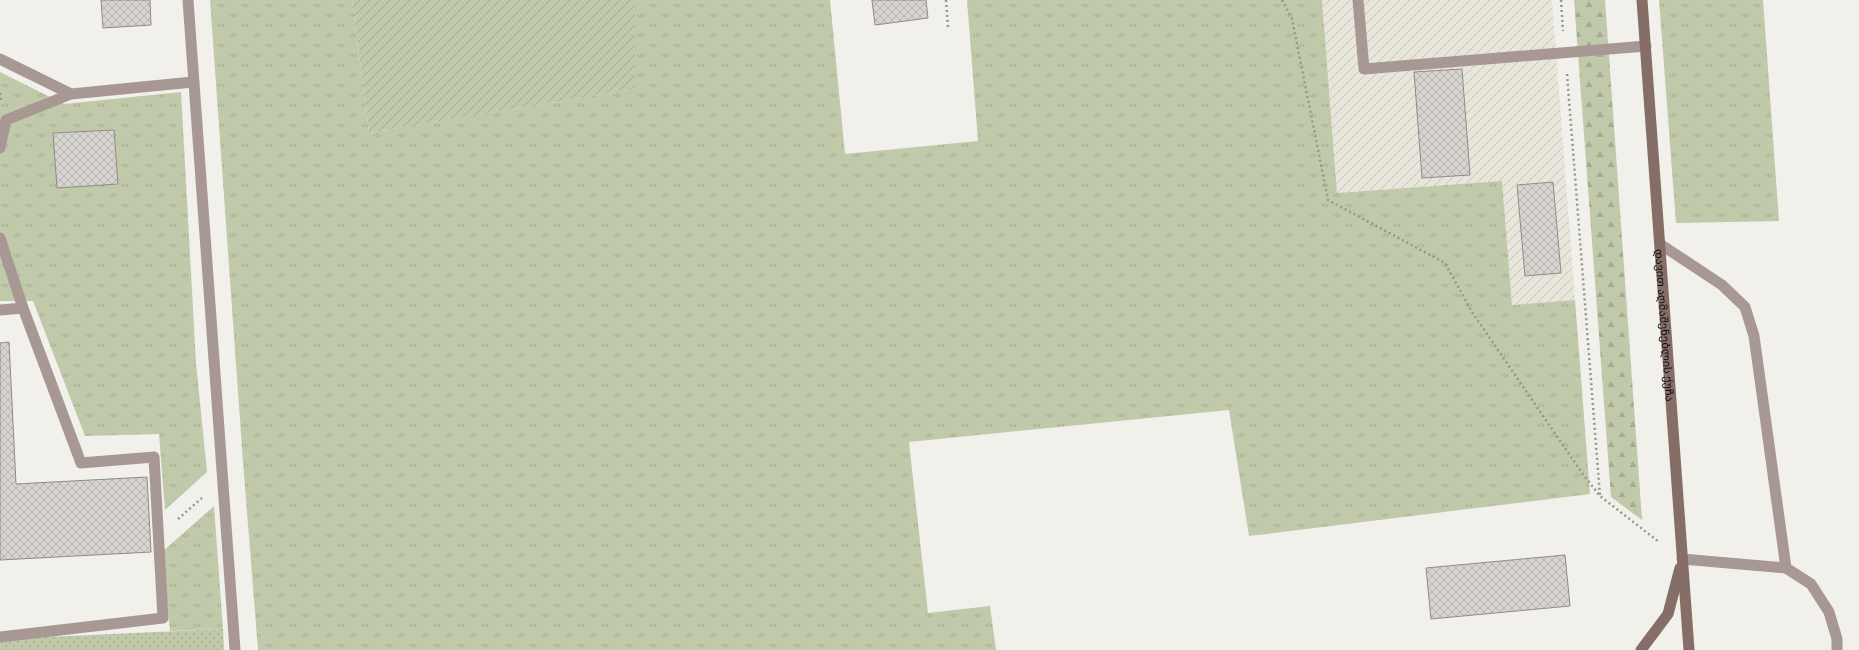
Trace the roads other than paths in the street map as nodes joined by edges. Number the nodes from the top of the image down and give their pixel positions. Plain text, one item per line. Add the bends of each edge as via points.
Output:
1 (188, 0) edge
2 (1358, 0) edge
3 (1642, 0) edge
4 (1646, 46) junction
5 (0, 59) edge
6 (193, 82) junction
7 (71, 94) junction
8 (0, 148) edge
9 (0, 238) edge
10 (1660, 244) junction
11 (23, 308) junction
12 (0, 310) edge
13 (1682, 559) junction
14 (1786, 568) junction
15 (0, 637) edge
16 (235, 650) edge
17 (1641, 650) edge
18 (1689, 650) edge
19 (1837, 650) edge

1 - 6 street
2 - 4 street via 1364,69
3 - 4 main road, დავით აღმაშენებლის ქუჩა
4 - 10 main road, დავით აღმაშენებლის ქუჩა
5 - 7 street
6 - 7 street
6 - 16 street
7 - 8 street via 6,120
9 - 11 street
10 - 13 main road, დავით აღმაშენებლის ქუჩა
10 - 14 street via 1722,286 1745,307 1754,336
11 - 12 street
11 - 15 street via 81,462 154,457 163,618
13 - 14 street
13 - 17 main road via 1668,614
13 - 18 main road, დავით აღმაშენებლის ქუჩა
14 - 19 street via 1811,584 1829,612 1838,640

